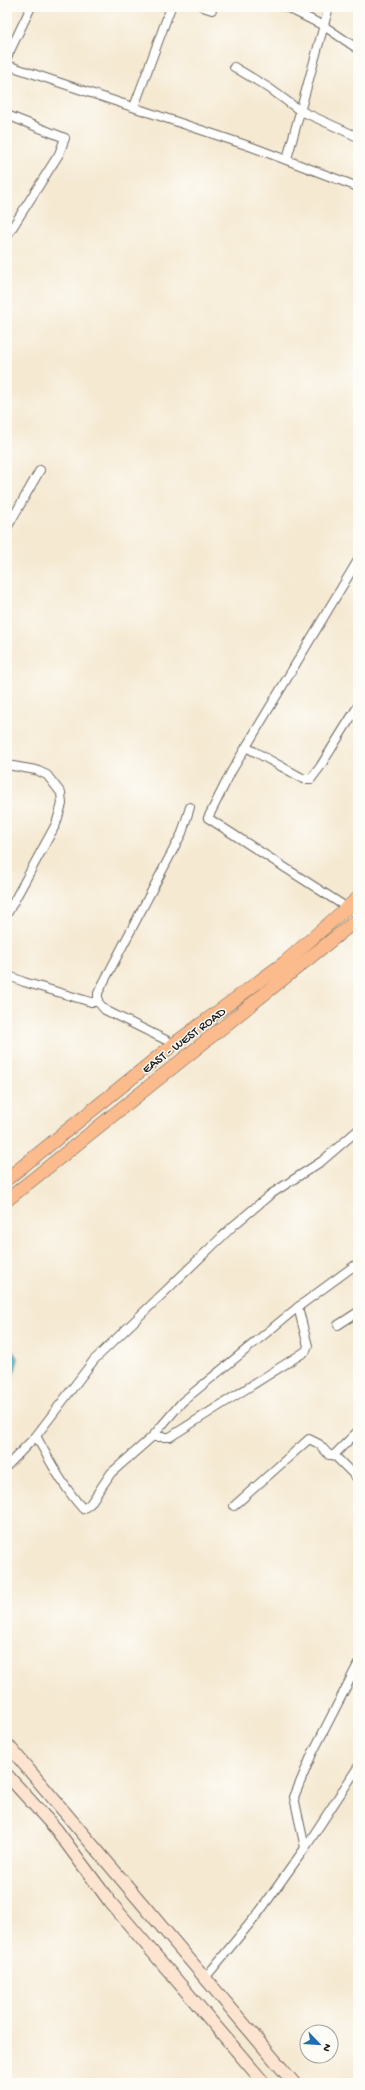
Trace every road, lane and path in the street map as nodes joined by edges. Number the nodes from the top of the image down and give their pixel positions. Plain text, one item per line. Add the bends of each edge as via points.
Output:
1 (32, 7) edge
2 (171, 7) edge
3 (203, 7) edge
4 (286, 7) edge
5 (329, 7) edge
6 (212, 10) dead end
7 (324, 26) junction
8 (358, 48) edge
9 (7, 57) edge
10 (7, 65) edge
11 (234, 67) dead end
12 (134, 108) junction
13 (299, 110) junction
14 (7, 115) edge
15 (358, 138) edge
16 (287, 159) junction
17 (358, 187) edge
18 (7, 236) edge
19 (40, 470) dead end
20 (7, 528) edge
21 (358, 560) edge
22 (358, 706) edge
23 (246, 747) junction
24 (7, 765) edge
25 (190, 808) dead end
26 (358, 898) edge
27 (346, 907) junction
28 (7, 914) edge
29 (358, 919) edge
30 (7, 975) edge
31 (98, 1002) junction
32 (174, 1044) junction
33 (358, 1130) edge
34 (7, 1179) edge
35 (11, 1196) edge
36 (7, 1205) edge
37 (358, 1263) edge
38 (298, 1307) junction
39 (358, 1312) edge
40 (338, 1325) dead end
41 (358, 1431) edge
42 (36, 1436) junction
43 (152, 1437) junction
44 (334, 1455) junction
45 (7, 1466) edge
46 (358, 1479) edge
47 (234, 1506) dead end
48 (358, 1664) edge
49 (7, 1744) edge
50 (358, 1767) edge
51 (7, 1775) edge
52 (305, 1848) junction
53 (205, 1978) junction
54 (264, 2083) edge
55 (294, 2083) edge

1 - 9 street
2 - 12 street
3 - 6 street
4 - 7 street
5 - 7 street
7 - 8 street
7 - 13 street
10 - 12 street
11 - 13 street
12 - 16 street
13 - 15 street
13 - 16 street
14 - 18 street via 65,138 59,154
16 - 17 street
19 - 20 street
21 - 23 street
22 - 23 street via 311,779 304,779
23 - 27 street via 208,818
24 - 28 street via 36,770 47,775 61,793 62,804 56,824
25 - 31 street via 182,833 98,993
26 - 27 main road, EAST - WEST ROAD
27 - 32 main road, EAST - WEST ROAD via 284,963
29 - 35 main road, EAST - WEST ROAD
30 - 31 street
31 - 32 street via 105,1010
32 - 34 main road, EAST - WEST ROAD
33 - 42 street via 322,1161 272,1194 232,1226 94,1360
35 - 36 main road, EAST - WEST ROAD
37 - 38 street
38 - 43 street via 182,1402
38 - 43 street via 308,1346 302,1355 170,1437
39 - 40 street
41 - 44 street
42 - 43 street via 57,1474 83,1509 90,1504 111,1473
42 - 45 street
44 - 46 street
44 - 47 street via 329,1455 319,1444 309,1439
48 - 52 street via 312,1754 294,1797
49 - 53 main road
50 - 52 street
51 - 54 main road via 56,1829 110,1902
52 - 53 street via 260,1912
53 - 55 main road

